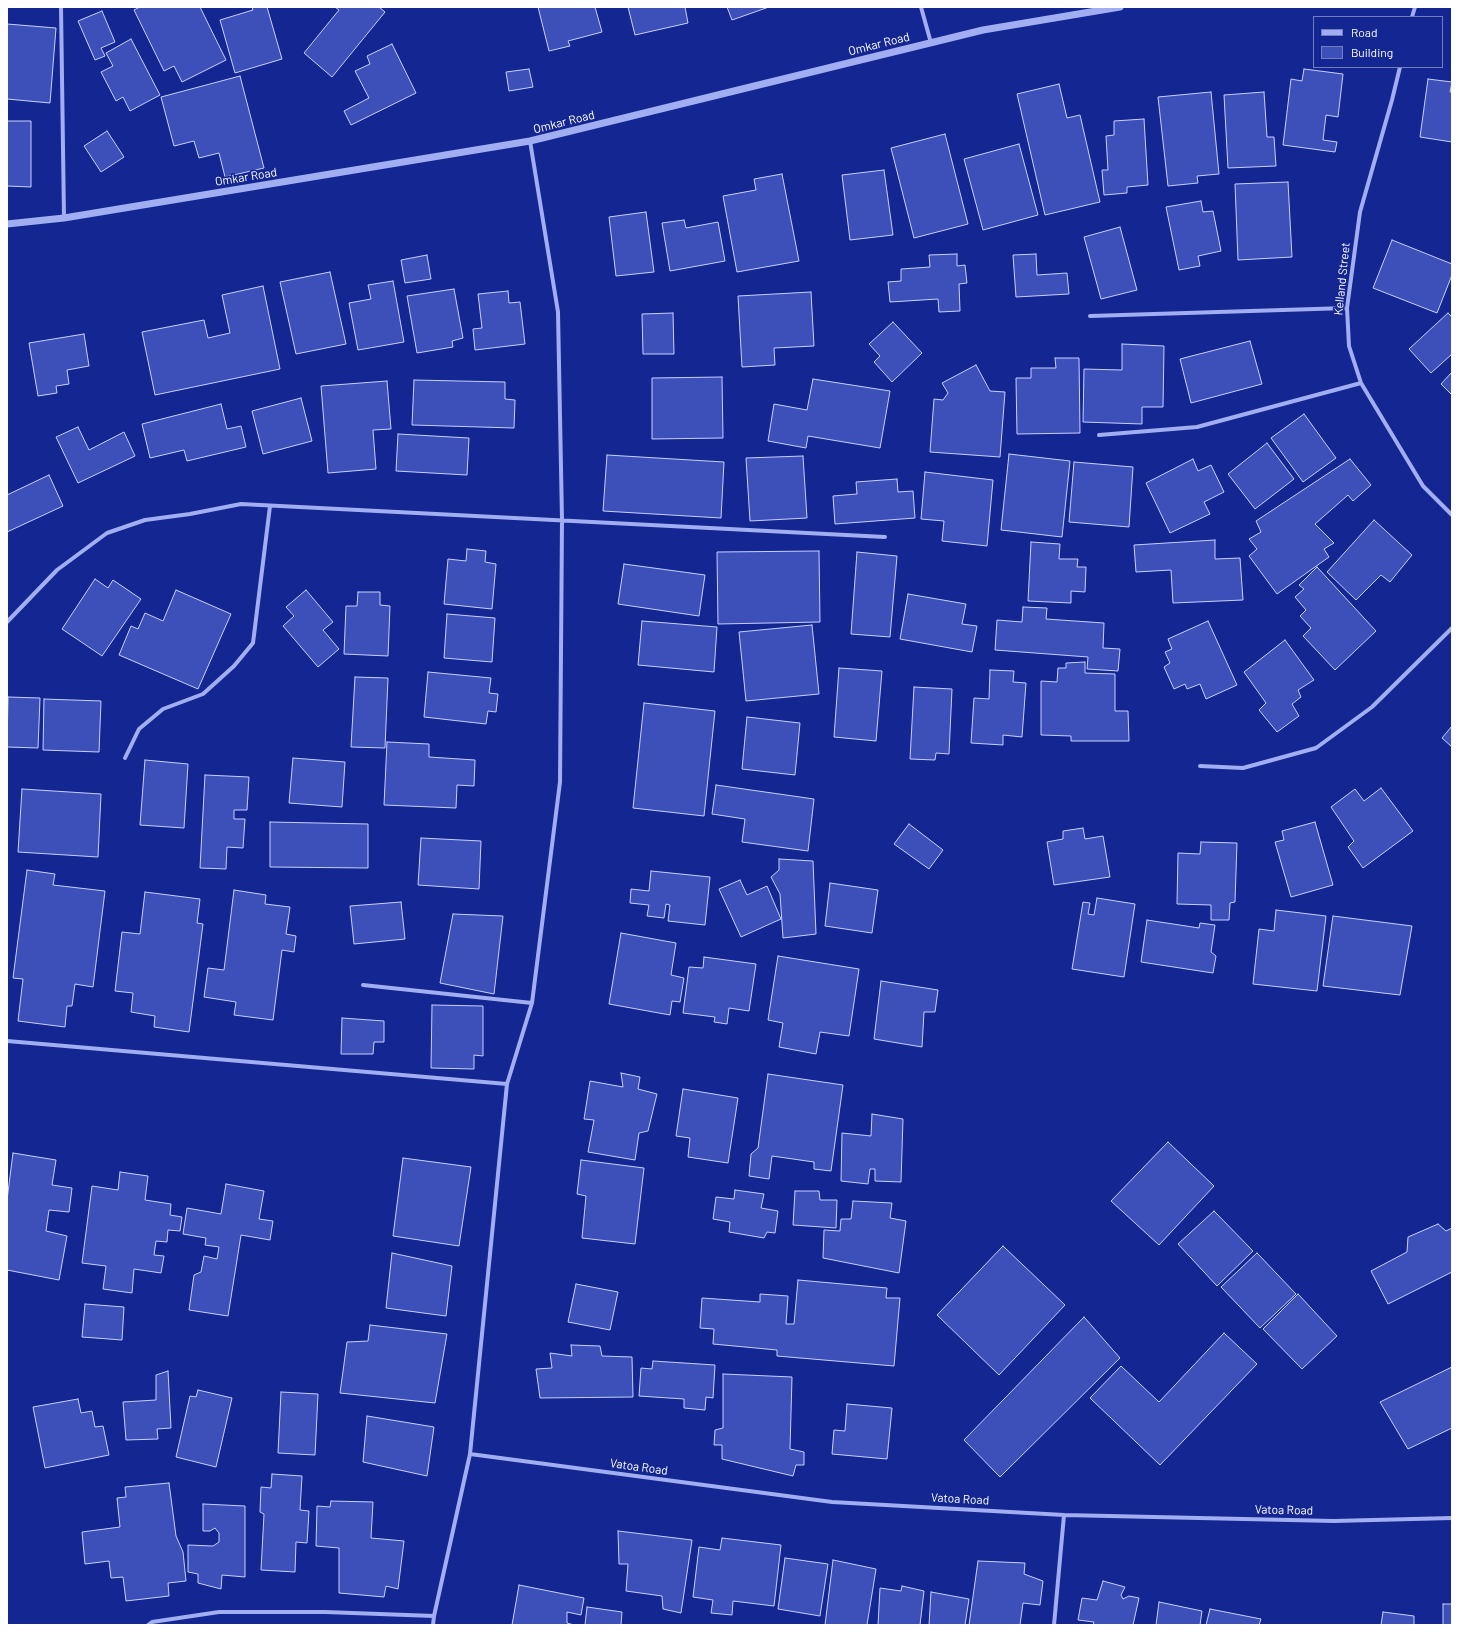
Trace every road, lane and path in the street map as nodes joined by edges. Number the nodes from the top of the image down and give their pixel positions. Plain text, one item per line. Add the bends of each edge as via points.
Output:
1 (61, 7) edge
2 (921, 7) edge
3 (1120, 7) edge
4 (931, 43) junction
5 (1400, 68) edge
6 (530, 141) junction
7 (64, 218) junction
8 (7, 224) edge
9 (1347, 308) junction
10 (1090, 316) dead end
11 (1360, 383) junction
12 (1099, 435) dead end
13 (270, 506) junction
14 (1452, 515) edge
15 (562, 520) junction
16 (884, 537) dead end
17 (7, 622) edge
18 (1452, 628) edge
19 (125, 758) dead end
20 (1200, 766) dead end
21 (363, 985) dead end
22 (532, 1003) junction
23 (7, 1041) edge
24 (507, 1084) junction
25 (470, 1454) junction
26 (1064, 1515) junction
27 (1452, 1518) edge
28 (434, 1616) junction
29 (148, 1625) edge
30 (433, 1625) edge
31 (1054, 1625) edge

1 - 7 street
2 - 4 street
3 - 4 street, Omkar Road via 984,30
4 - 6 street, Omkar Road
5 - 9 street, Kelland Street via 1360,212
6 - 7 street, Omkar Road
6 - 15 street via 558,312
7 - 8 street, Omkar Road
9 - 10 street
9 - 11 street, Kelland Street via 1349,346
11 - 12 street via 1197,427
11 - 14 street, Kelland Street via 1423,486
13 - 15 street
13 - 17 street via 241,504 145,520 106,533 57,570
13 - 19 street via 253,643 234,666 203,694 162,709 139,729
15 - 16 street
15 - 22 street via 560,782
18 - 20 street via 1372,707 1316,748 1243,768
21 - 22 street
22 - 24 street
23 - 24 street
24 - 25 street
25 - 26 street, Vatoa Road via 832,1502
25 - 28 street
26 - 27 street, Vatoa Road via 1334,1521
26 - 31 street
28 - 29 street via 218,1612 152,1622
28 - 30 street

